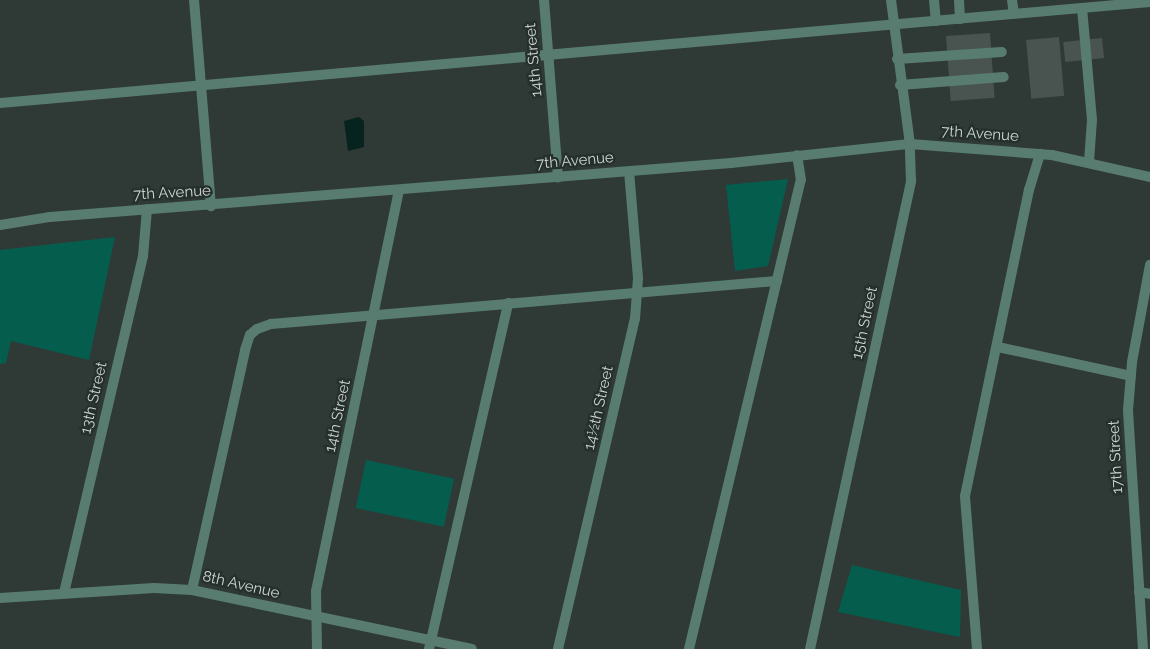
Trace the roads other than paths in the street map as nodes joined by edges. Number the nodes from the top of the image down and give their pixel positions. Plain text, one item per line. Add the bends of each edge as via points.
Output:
1 (194, 0) edge
2 (544, 0) edge
3 (891, 0) edge
4 (934, 0) edge
5 (959, 0) edge
6 (1012, 0) edge
7 (1150, 2) edge
8 (1082, 8) junction
9 (1014, 14) junction
10 (960, 18) junction
11 (936, 21) junction
12 (893, 24) junction
13 (1002, 52) dead end
14 (548, 57) junction
15 (897, 59) junction
16 (1004, 78) dead end
17 (900, 85) junction
18 (202, 86) junction
19 (0, 103) edge
20 (910, 144) junction
21 (1040, 154) junction
22 (797, 155) junction
23 (1089, 162) junction
24 (629, 170) junction
25 (558, 177) junction
26 (1150, 177) edge
27 (399, 191) junction
28 (211, 206) junction
29 (147, 209) junction
30 (0, 225) edge
31 (1150, 265) edge
32 (777, 281) junction
33 (638, 293) junction
34 (508, 303) junction
35 (376, 314) junction
36 (998, 347) junction
37 (1131, 376) junction
38 (192, 590) junction
39 (1139, 592) junction
40 (64, 593) junction
41 (1150, 594) edge
42 (0, 598) edge
43 (315, 616) junction
44 (430, 644) edge
45 (317, 649) edge
46 (472, 649) edge
47 (558, 649) edge
48 (689, 649) edge
49 (810, 649) edge
50 (977, 649) edge
51 (1144, 649) edge

1 - 18 street
2 - 14 street, 14th Street
3 - 12 street, 15th Street
4 - 11 street
5 - 10 street
6 - 9 street
7 - 8 street
8 - 9 street
8 - 23 street via 1092,120
9 - 10 street
10 - 11 street
11 - 12 street
12 - 14 street
12 - 15 street, 15th Street
13 - 15 street
14 - 18 street
14 - 25 street, 14th Street
15 - 17 street, 15th Street
16 - 17 street
17 - 20 street, 15th Street
18 - 19 street
18 - 28 street
20 - 21 street, 7th Avenue
20 - 22 street, 7th Avenue
20 - 49 street, 15th Street via 911,181
21 - 23 street, 7th Avenue
21 - 36 street via 1029,190
22 - 24 street, 7th Avenue
22 - 32 street via 801,180
23 - 26 street, 7th Avenue
24 - 25 street, 7th Avenue
24 - 33 street, 14½th Street
25 - 27 street, 7th Avenue
27 - 28 street, 7th Avenue
27 - 35 street, 14th Street
28 - 29 street, 7th Avenue
29 - 30 street, 7th Avenue via 50,217
29 - 40 street, 13th Street via 143,256
31 - 37 street, 17th Street
32 - 33 street
32 - 48 street
33 - 34 street
33 - 47 street, 14½th Street via 635,319
34 - 35 street
34 - 44 street
35 - 38 street via 271,324 250,335
35 - 43 street, 14th Street via 316,591
36 - 37 street
36 - 50 street via 965,496
37 - 39 street, 17th Street via 1129,439
38 - 40 street, 8th Avenue via 154,588
38 - 43 street, 8th Avenue
39 - 41 street
39 - 51 street, 17th Street
40 - 42 street, 8th Avenue
43 - 44 street, 8th Avenue
43 - 45 street, 14th Street
44 - 46 street, 8th Avenue

